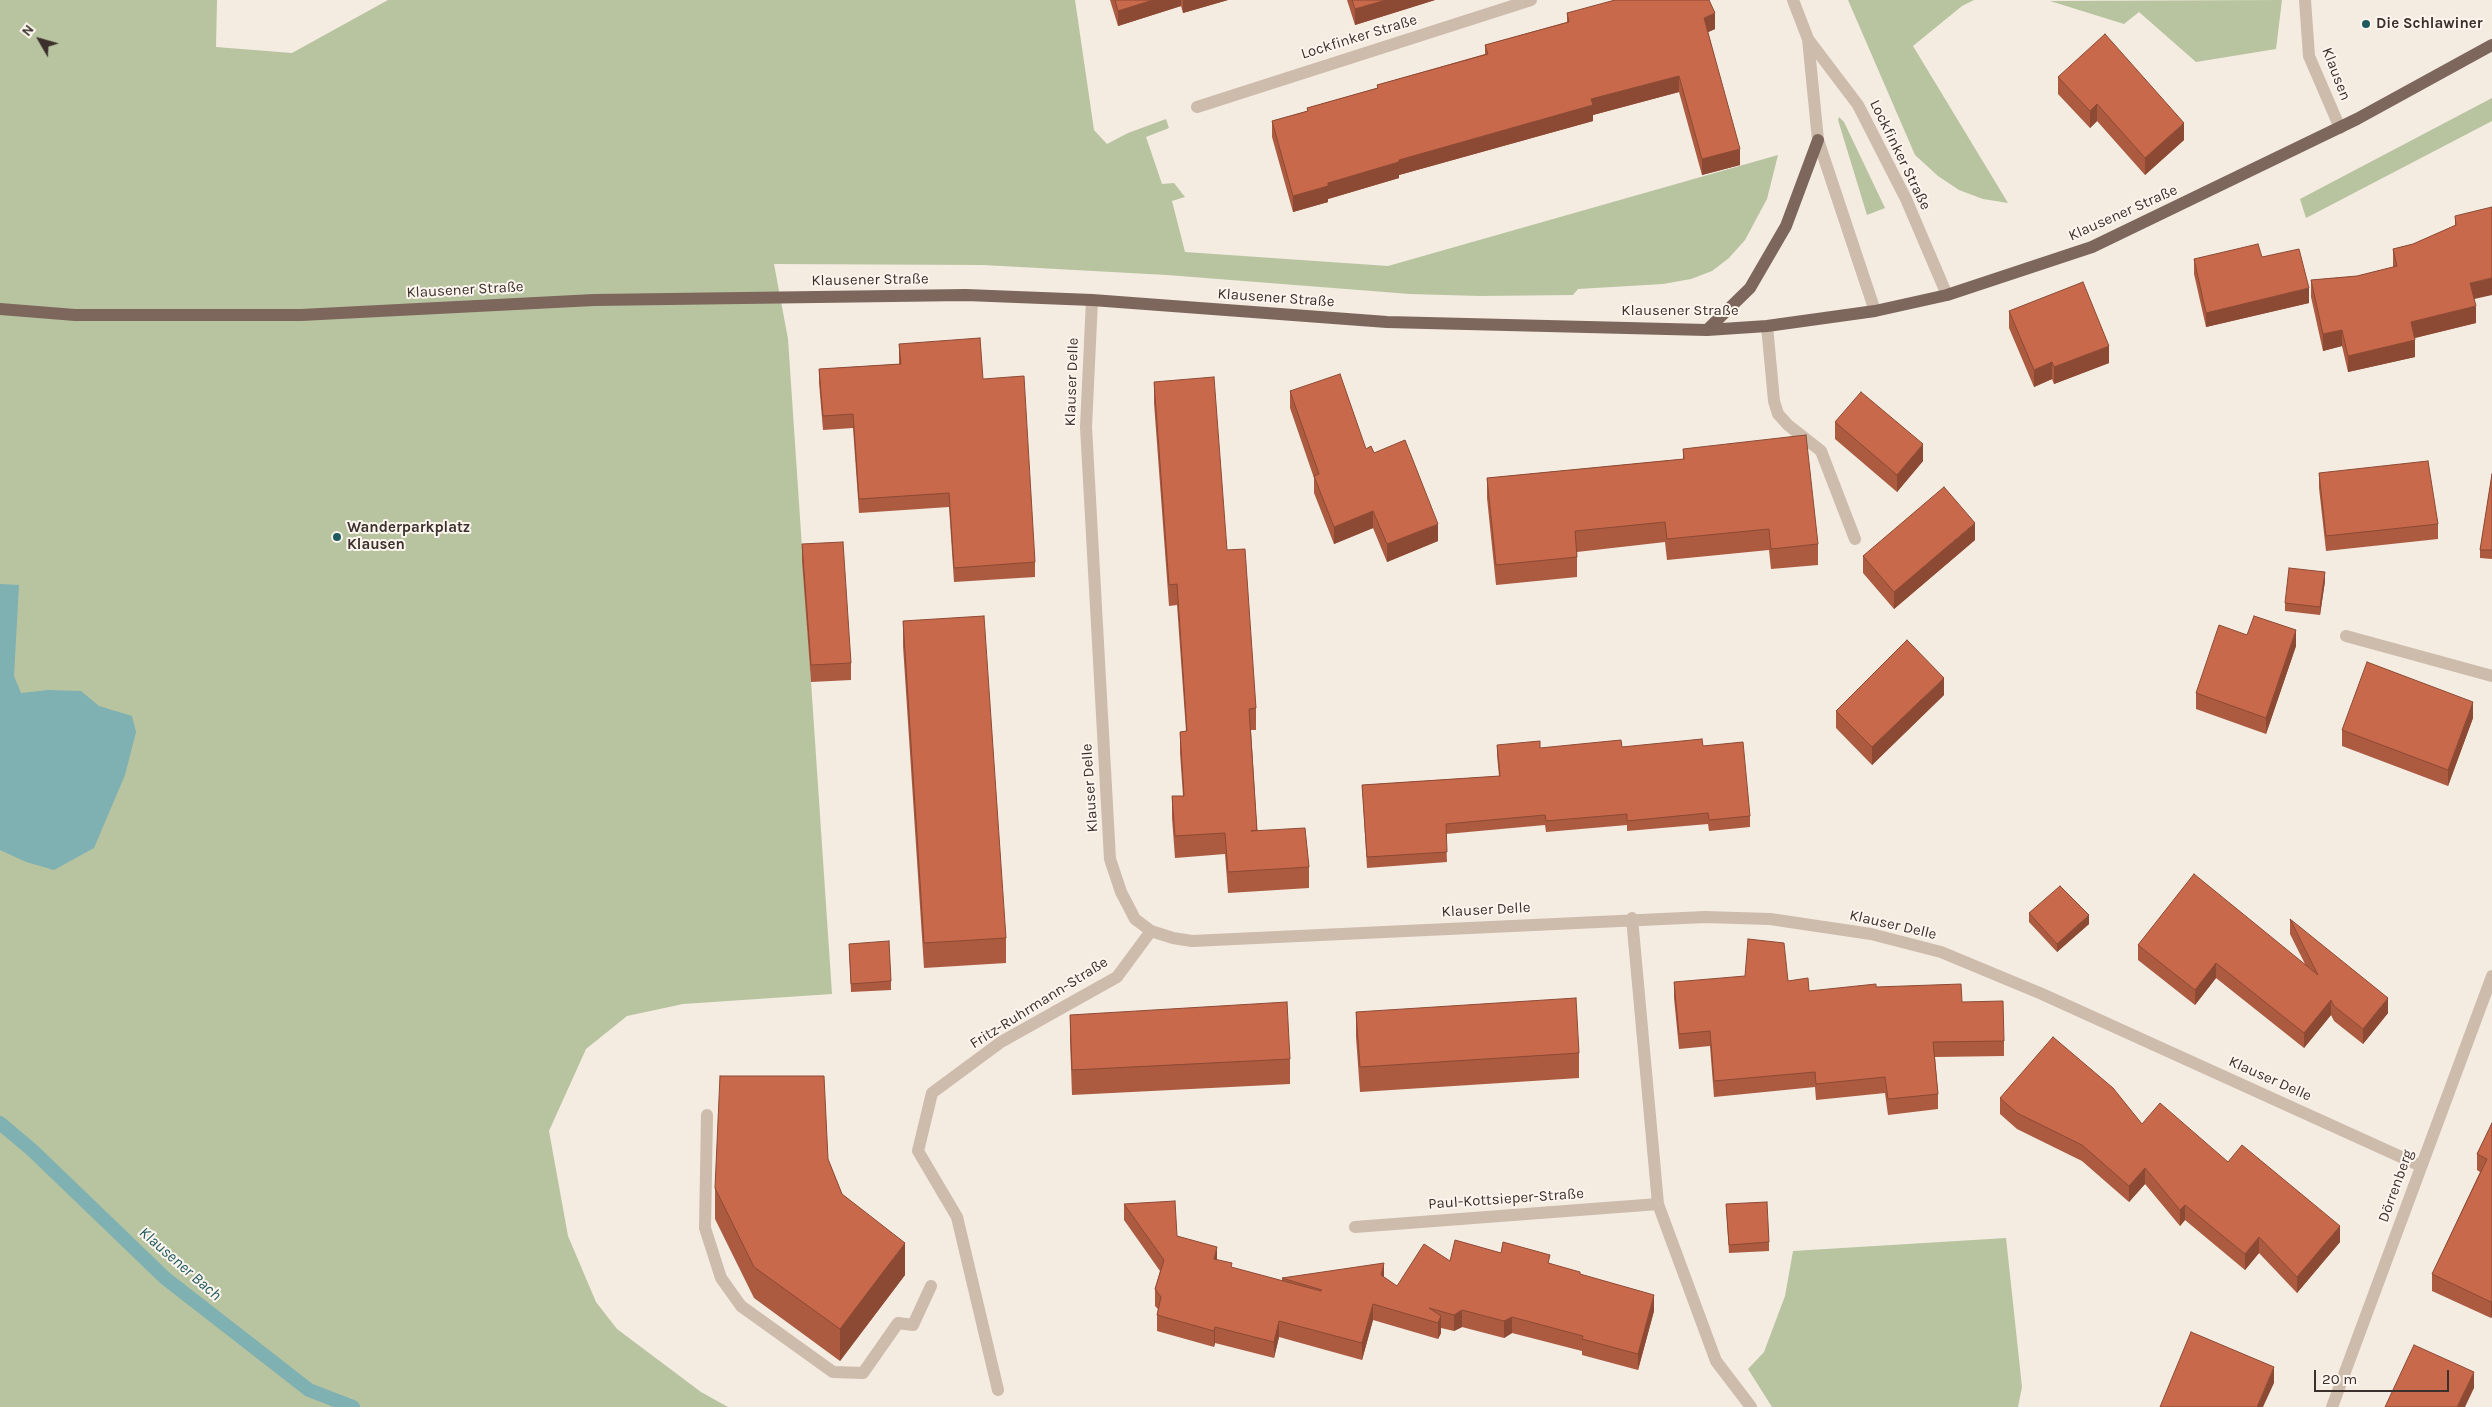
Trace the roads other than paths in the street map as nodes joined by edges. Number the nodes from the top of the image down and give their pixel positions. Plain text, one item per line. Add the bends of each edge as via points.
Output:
1 (1531, 0) edge
2 (1793, 0) edge
3 (2305, 0) edge
4 (1808, 39) junction
5 (2492, 45) edge
6 (1197, 107) dead end
7 (2340, 128) junction
8 (1818, 140) junction
9 (1947, 294) junction
10 (1092, 300) junction
11 (0, 309) edge
12 (1876, 311) junction
13 (1767, 326) junction
14 (1707, 330) junction
15 (1855, 539) dead end
16 (2346, 636) dead end
17 (2492, 676) edge
18 (1632, 918) junction
19 (1151, 931) junction
20 (2492, 976) edge
21 (707, 1115) dead end
22 (2421, 1166) junction
23 (1658, 1204) junction
24 (1355, 1227) dead end
25 (931, 1286) dead end
26 (998, 1390) dead end
27 (1751, 1407) edge
28 (2332, 1407) edge

1 - 6 street, Lockfinker Straße
2 - 4 street, Lockfinker Straße
3 - 7 street, Klausen via 2309,56
4 - 8 street, Lockfinker Straße
4 - 9 street, Lockfinker Straße via 1858,104 1906,199
5 - 7 main road, Klausener Straße
7 - 9 main road, Klausener Straße via 2099,244
8 - 12 street, Lockfinker Straße
8 - 14 main road via 1786,226 1750,288
9 - 12 main road, Klausener Straße
10 - 11 main road, Klausener Straße via 900,295 594,300 300,315 75,316
10 - 14 main road, Klausener Straße via 1387,322
10 - 19 street, Klauser Delle via 1086,427 1110,859 1121,892 1135,919
12 - 13 main road, Klausener Straße
13 - 14 main road, Klausener Straße
13 - 15 street via 1778,414 1822,451
16 - 17 street
18 - 19 street, Klauser Delle via 1192,941
18 - 22 street, Klauser Delle via 1705,916 1770,919 1871,934 1941,952 2042,994
18 - 23 street
19 - 26 street, Fritz-Ruhrmann-Straße via 1116,977 1001,1042 932,1094 918,1151 957,1217
20 - 22 street, Dörrenberg
21 - 25 street via 706,1228 721,1278 742,1306 833,1372 863,1373 898,1324 913,1325
22 - 28 street, Dörrenberg
23 - 24 street, Paul-Kottsieper-Straße
23 - 27 street via 1716,1360

